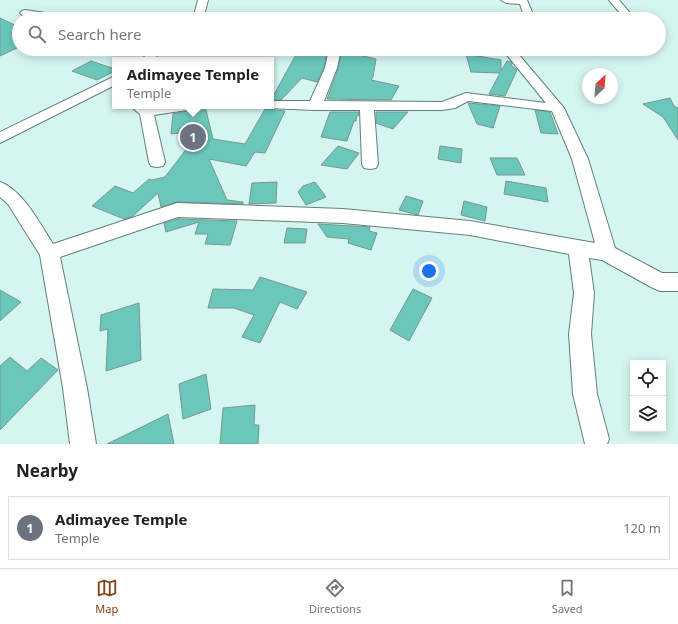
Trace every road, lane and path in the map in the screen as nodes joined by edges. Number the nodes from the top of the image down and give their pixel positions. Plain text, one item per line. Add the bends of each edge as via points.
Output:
1 (203, 0) edge
2 (506, 0) edge
3 (614, 0) edge
4 (518, 1) edge
5 (200, 12) edge
6 (528, 12) edge
7 (624, 12) edge
8 (334, 56) edge
9 (514, 56) edge
10 (112, 86) edge
11 (274, 105) edge
12 (315, 106) junction
13 (367, 106) junction
14 (557, 108) junction
15 (142, 109) edge
16 (0, 138) edge
17 (157, 162) dead end
18 (370, 164) dead end
19 (0, 188) edge
20 (578, 248) junction
21 (49, 253) junction
22 (606, 253) junction
23 (678, 282) edge
24 (596, 439) dead end
25 (82, 444) edge

1 - 5 street
2 - 4 street
3 - 7 street
4 - 6 street via 524,2
8 - 12 street
9 - 14 street
10 - 16 street
11 - 12 street
12 - 13 street
13 - 14 street via 442,106 466,97
13 - 18 street
14 - 22 street via 580,159
15 - 17 street
19 - 21 street via 14,200
20 - 21 street via 470,228 343,216 178,210
20 - 22 street
20 - 24 street via 584,293 580,334 585,394
21 - 25 street via 76,388
22 - 23 street via 660,282

